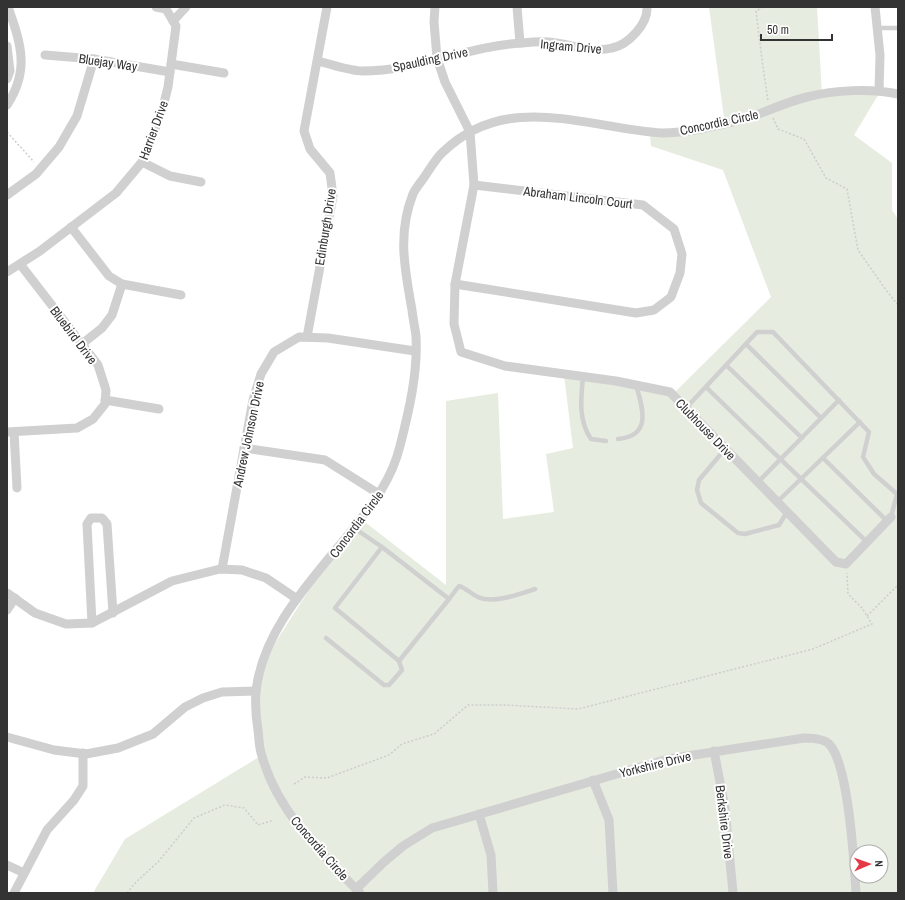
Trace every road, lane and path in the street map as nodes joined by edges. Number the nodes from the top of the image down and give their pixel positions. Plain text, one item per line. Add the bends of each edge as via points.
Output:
1 (8, 7) edge
2 (156, 7) edge
3 (186, 7) edge
4 (328, 7) edge
5 (435, 7) edge
6 (517, 7) edge
7 (647, 7) edge
8 (763, 7) edge
9 (875, 7) edge
10 (173, 21) junction
11 (877, 28) junction
12 (898, 28) edge
13 (520, 43) junction
14 (7, 46) edge
15 (45, 55) dead end
16 (94, 59) junction
17 (438, 59) junction
18 (318, 61) junction
19 (171, 68) junction
20 (224, 74) dead end
21 (7, 79) edge
22 (879, 91) junction
23 (898, 94) edge
24 (7, 105) edge
25 (770, 110) junction
26 (7, 132) edge
27 (470, 132) junction
28 (142, 162) junction
29 (40, 170) junction
30 (201, 182) dead end
31 (474, 185) junction
32 (7, 195) edge
33 (71, 227) junction
34 (20, 264) junction
35 (7, 272) edge
36 (122, 284) junction
37 (455, 284) junction
38 (181, 295) dead end
39 (898, 305) edge
40 (307, 337) junction
41 (82, 344) junction
42 (746, 344) junction
43 (415, 351) junction
44 (726, 365) junction
45 (583, 377) junction
46 (636, 385) junction
47 (706, 387) junction
48 (105, 400) junction
49 (839, 400) junction
50 (686, 408) junction
51 (159, 409) dead end
52 (821, 418) junction
53 (860, 422) junction
54 (10, 432) edge
55 (802, 438) junction
56 (618, 439) dead end
57 (606, 441) dead end
58 (244, 448) junction
59 (725, 449) junction
60 (822, 458) junction
61 (780, 460) junction
62 (802, 478) junction
63 (758, 482) junction
64 (17, 488) dead end
65 (379, 494) junction
66 (777, 502) junction
67 (787, 512) junction
68 (889, 519) junction
69 (354, 528) junction
70 (867, 542) junction
71 (382, 547) junction
72 (846, 564) junction
73 (222, 569) junction
74 (898, 585) edge
75 (535, 589) dead end
76 (7, 593) edge
77 (15, 598) junction
78 (297, 599) junction
79 (449, 599) junction
80 (7, 610) edge
81 (113, 613) junction
82 (867, 616) junction
83 (92, 623) junction
84 (326, 638) dead end
85 (400, 660) junction
86 (256, 691) junction
87 (7, 737) edge
88 (714, 751) junction
89 (83, 753) junction
90 (593, 780) junction
91 (294, 784) dead end
92 (479, 814) junction
93 (272, 819) dead end
94 (7, 865) edge
95 (24, 873) junction
96 (358, 891) edge
97 (14, 893) edge
98 (127, 893) edge
99 (493, 893) edge
100 (613, 893) edge
101 (733, 893) edge
102 (856, 893) edge

1 - 24 street via 20,40 22,59 14,95
2 - 10 street via 166,9
3 - 10 street
4 - 18 street, Edinburgh Drive
5 - 17 street
6 - 13 street
7 - 13 street, Ingram Drive via 640,29 614,48 598,50 548,42
8 - 25 path via 756,11
9 - 11 street
10 - 19 street, Harrier Drive via 176,26
11 - 12 lane
11 - 22 street via 880,55
13 - 17 street, Spaulding Drive via 491,46
14 - 21 street via 10,71
15 - 16 street, Bluejay Way
16 - 19 street, Bluejay Way
16 - 29 street via 77,116 59,147
17 - 18 street, Spaulding Drive via 408,66 360,71
17 - 27 street via 445,82
18 - 40 street, Edinburgh Drive via 304,131 310,149 330,173 333,196
19 - 20 street, Bluejay Way
19 - 28 street, Harrier Drive via 162,111
22 - 23 street, Concordia Circle
22 - 25 street, Concordia Circle via 848,91 808,97
25 - 27 street, Concordia Circle via 697,130 664,133 558,118 520,116 488,123
25 - 39 path via 778,128 804,139 826,178 847,189 858,250
26 - 29 path
27 - 31 street
27 - 43 street, Concordia Circle via 442,152 414,192 406,220 402,242 416,335
28 - 30 street via 170,176
28 - 33 street, Harrier Drive via 116,193
29 - 32 street
31 - 37 street
31 - 37 street, Abraham Lincoln Court via 643,205 674,229 682,254 680,273 671,296 654,310 636,313
33 - 34 street, Harrier Drive
33 - 36 street via 109,276
34 - 35 street, Harrier Drive
34 - 41 street, Bluebird Drive
36 - 38 street
36 - 41 street via 112,315 102,328
37 - 45 street, Clubhouse Drive via 454,324 461,352 505,366
40 - 43 street, Andrew Johnson Drive
40 - 58 street, Andrew Johnson Drive via 299,337 274,352 261,374
41 - 48 street, Bluebird Drive via 98,365 106,390
42 - 44 lane
42 - 49 lane via 757,332 773,332
42 - 52 lane
43 - 65 street, Concordia Circle via 415,371 400,450 389,480
44 - 47 lane
44 - 55 lane
45 - 46 street, Clubhouse Drive
45 - 57 lane via 580,406 585,430 591,439
46 - 50 street, Clubhouse Drive via 670,392
46 - 56 lane via 643,409 642,425 635,435
47 - 50 lane
47 - 61 lane
48 - 51 street
48 - 54 street via 105,404 93,419 77,428
49 - 52 lane
49 - 53 lane
50 - 59 street, Clubhouse Drive
52 - 55 lane
53 - 60 lane
53 - 68 lane via 869,432 863,458 874,474 897,494
54 - 64 street
55 - 61 lane
58 - 65 street via 325,460
58 - 73 street, Andrew Johnson Drive
59 - 63 street, Clubhouse Drive
59 - 67 lane via 699,480 697,490 701,503 738,533 745,534 779,524
60 - 62 lane
60 - 68 lane
61 - 62 lane
61 - 63 lane
62 - 66 lane
62 - 70 lane
63 - 66 street, Clubhouse Drive
65 - 69 street, Concordia Circle
66 - 67 street, Clubhouse Drive
67 - 72 street, Clubhouse Drive via 836,562
68 - 70 street
69 - 71 lane
69 - 78 street, Concordia Circle
70 - 72 street
71 - 79 lane
71 - 85 lane via 335,608
72 - 82 path via 848,594
73 - 78 street via 242,570 266,578
73 - 81 street via 172,581
74 - 82 path
75 - 79 lane via 508,597 489,599 478,598 459,586
76 - 77 street
77 - 80 street
77 - 83 street via 36,613 52,620 66,624
78 - 86 street, Concordia Circle via 278,628 263,660
79 - 85 lane
81 - 83 street
81 - 83 street via 107,524 102,518 91,518 87,524
82 - 91 path via 872,624 813,649 578,708 505,704 468,705 434,734 402,744 389,755 327,778 305,777
84 - 85 lane via 384,685 389,685 402,670
86 - 89 street via 222,692 203,698 185,707 153,734 118,748
86 - 96 street, Concordia Circle via 256,720 261,754 275,789 292,817
87 - 89 street via 54,750
88 - 90 street, Yorkshire Drive via 668,759
88 - 101 street, Berkshire Drive via 725,808
88 - 102 street, Yorkshire Drive via 804,738 815,738 829,744 835,753 843,778 853,845
89 - 95 street via 83,786 47,830
90 - 92 street, Yorkshire Drive
90 - 100 street via 609,820
92 - 96 street, Yorkshire Drive via 432,828 403,846 384,862
92 - 99 street via 491,855
93 - 98 path via 258,825 244,808 225,805 194,818 158,862
94 - 95 street
95 - 97 street

